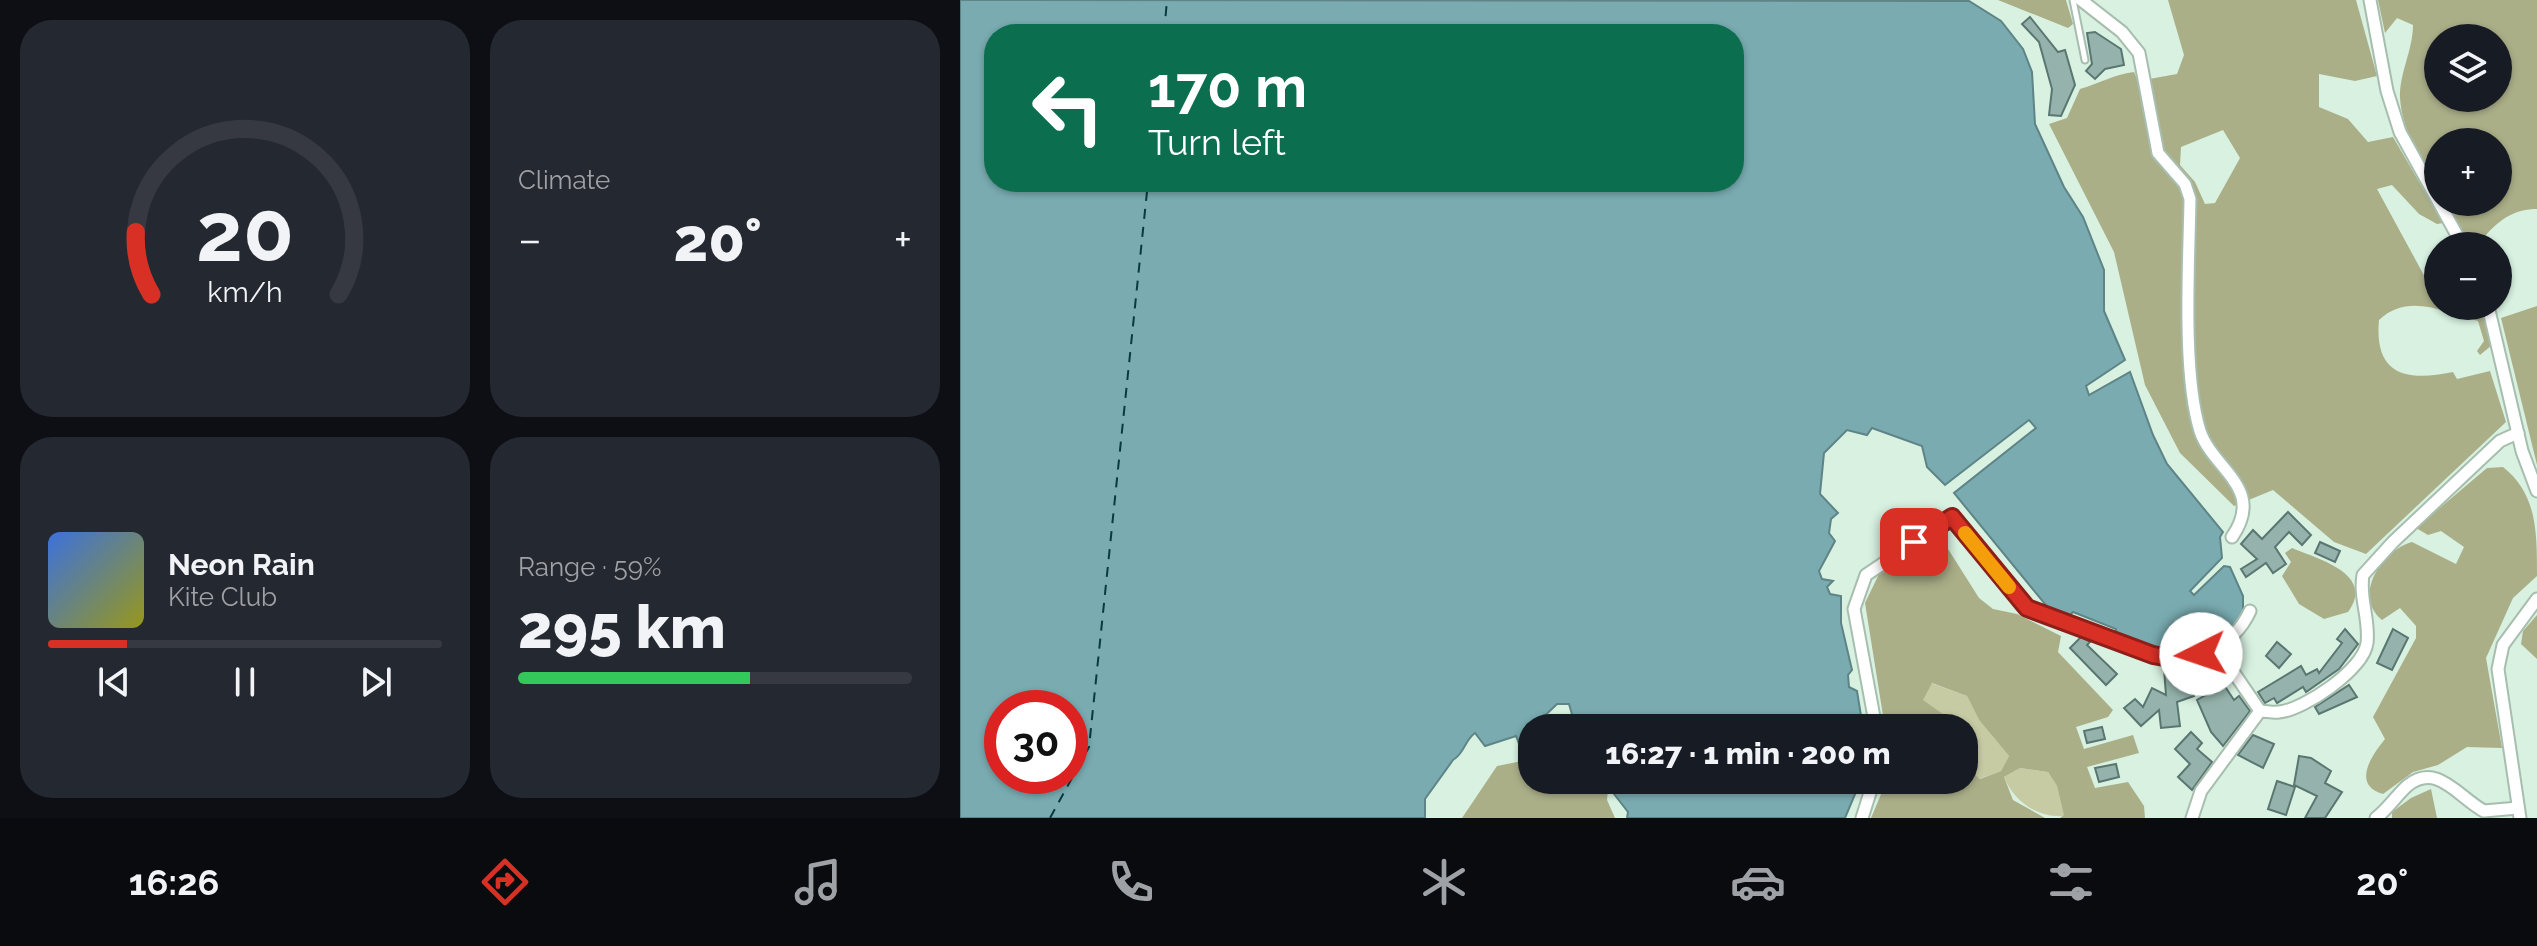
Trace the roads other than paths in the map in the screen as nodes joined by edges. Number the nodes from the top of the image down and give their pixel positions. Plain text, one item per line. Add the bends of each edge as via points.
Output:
1 (2073, 0) edge
2 (2081, 0) edge
3 (2370, 0) edge
4 (2085, 60) dead end
5 (2455, 232) edge
6 (2491, 320) edge
7 (2518, 433) junction
8 (2537, 491) edge
9 (2232, 537) dead end
10 (2537, 599) edge
11 (2250, 611) dead end
12 (2217, 648) junction
13 (2260, 711) junction
14 (1873, 714) edge
15 (1870, 794) edge
16 (2519, 813) edge
17 (1862, 818) edge
18 (2192, 818) edge
19 (2376, 818) edge

1 - 4 lane
2 - 9 street via 2122,32 2139,53 2158,153 2185,184 2190,199 2195,413 2208,447 2240,489 2241,517
3 - 5 street via 2400,132
6 - 7 street
7 - 8 street
7 - 13 street via 2500,441 2363,575 2368,641 2361,660 2341,680 2296,706 2281,713
10 - 16 street via 2503,645 2498,669
11 - 12 street
12 - 13 street
12 - 14 street via 2175,659 2153,655 2027,608 1952,517 1874,568 1857,593 1854,609
13 - 18 street via 2201,791
15 - 17 street
16 - 19 street via 2484,811 2447,783 2424,777

